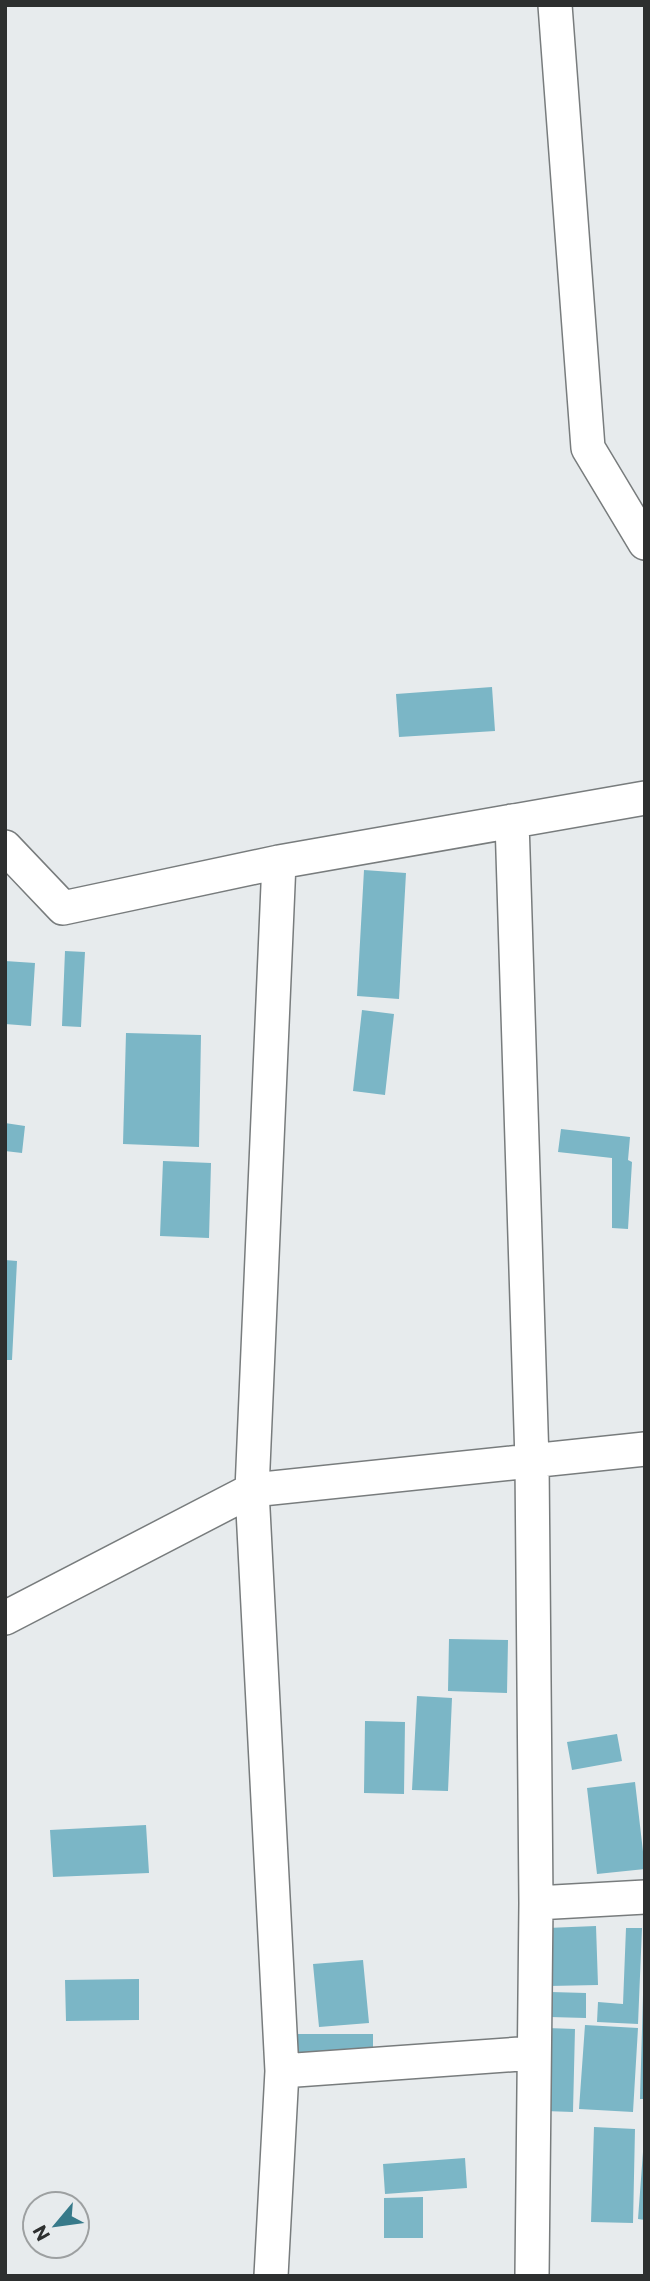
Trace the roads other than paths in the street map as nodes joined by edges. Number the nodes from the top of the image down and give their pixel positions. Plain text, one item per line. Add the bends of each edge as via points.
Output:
1 (555, 5) edge
2 (645, 542) edge
3 (645, 798) edge
4 (512, 821) junction
5 (5, 847) edge
6 (279, 862) junction
7 (645, 1449) edge
8 (532, 1461) junction
9 (252, 1490) junction
10 (5, 1618) edge
11 (645, 1897) edge
12 (536, 1902) junction
13 (534, 2053) junction
14 (282, 2071) junction
15 (271, 2276) edge
16 (532, 2276) edge

1 - 2 street via 588,448
3 - 4 street
4 - 6 street
4 - 8 street
5 - 6 street via 63,908
6 - 9 street
7 - 8 street
8 - 9 street
8 - 12 street
9 - 10 street
9 - 14 street
11 - 12 street
12 - 13 street
13 - 14 street
13 - 16 street
14 - 15 street

